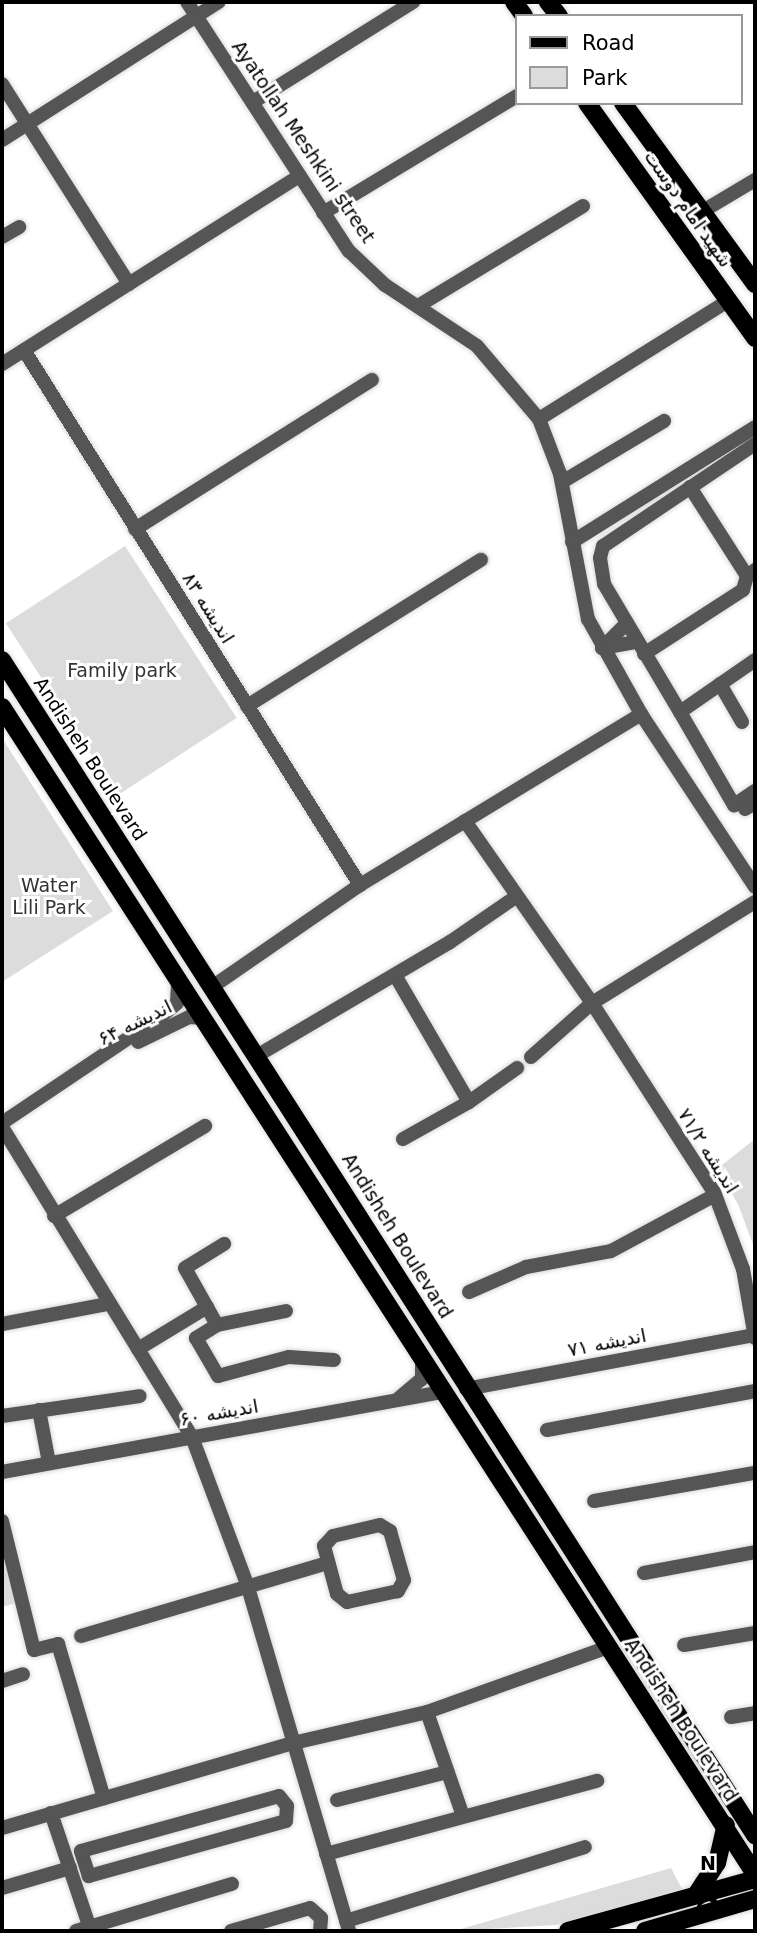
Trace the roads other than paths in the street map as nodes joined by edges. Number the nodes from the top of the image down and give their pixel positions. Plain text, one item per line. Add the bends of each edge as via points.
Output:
1 (187, 2) edge
2 (219, 2) edge
3 (413, 2) edge
4 (197, 16) junction
5 (2, 85) edge
6 (516, 97) edge
7 (253, 102) junction
8 (588, 105) edge
9 (625, 105) edge
10 (27, 124) junction
11 (2, 139) edge
12 (299, 176) junction
13 (755, 180) edge
14 (583, 206) dead end
15 (703, 211) junction
16 (323, 213) junction
17 (19, 227) dead end
18 (2, 237) edge
19 (129, 284) junction
20 (755, 284) edge
21 (728, 301) junction
22 (418, 306) junction
23 (755, 338) edge
24 (24, 350) junction
25 (2, 365) edge
26 (372, 380) dead end
27 (539, 419) junction
28 (664, 421) dead end
29 (755, 427) edge
30 (755, 444) edge
31 (562, 482) junction
32 (690, 487) junction
33 (135, 529) junction
34 (572, 542) junction
35 (481, 560) dead end
36 (751, 573) edge
37 (627, 623) junction
38 (601, 648) junction
39 (640, 648) junction
40 (2, 660) edge
41 (755, 660) edge
42 (720, 684) junction
43 (247, 706) junction
44 (2, 707) edge
45 (680, 712) junction
46 (641, 714) junction
47 (743, 722) dead end
48 (755, 790) edge
49 (745, 806) edge
50 (465, 821) junction
51 (360, 886) junction
52 (755, 887) edge
53 (517, 896) junction
54 (755, 902) edge
55 (395, 975) junction
56 (178, 981) junction
57 (212, 987) junction
58 (592, 1003) junction
59 (202, 1018) junction
60 (265, 1051) dead end
61 (531, 1057) dead end
62 (517, 1068) dead end
63 (87, 1069) junction
64 (469, 1102) junction
65 (288, 1103) junction
66 (269, 1116) junction
67 (2, 1125) edge
68 (205, 1126) dead end
69 (402, 1139) dead end
70 (715, 1195) junction
71 (54, 1216) junction
72 (225, 1244) dead end
73 (469, 1292) dead end
74 (108, 1304) junction
75 (207, 1307) junction
76 (286, 1311) dead end
77 (2, 1324) edge
78 (217, 1325) junction
79 (755, 1336) edge
80 (138, 1349) junction
81 (422, 1359) junction
82 (334, 1360) dead end
83 (466, 1389) junction
84 (755, 1391) edge
85 (443, 1392) junction
86 (140, 1395) dead end
87 (394, 1401) junction
88 (39, 1409) junction
89 (2, 1416) edge
90 (547, 1430) dead end
91 (192, 1437) junction
92 (49, 1463) junction
93 (2, 1472) edge
94 (755, 1473) edge
95 (594, 1501) dead end
96 (2, 1521) edge
97 (755, 1552) edge
98 (328, 1563) junction
99 (644, 1573) dead end
100 (247, 1584) junction
101 (755, 1633) edge
102 (81, 1636) dead end
103 (684, 1645) dead end
104 (609, 1647) junction
105 (23, 1674) dead end
106 (2, 1681) edge
107 (427, 1713) junction
108 (755, 1713) edge
109 (731, 1717) dead end
110 (293, 1743) junction
111 (448, 1772) junction
112 (597, 1781) dead end
113 (104, 1798) junction
114 (310, 1799) junction
115 (337, 1800) dead end
116 (287, 1806) junction
117 (51, 1813) junction
118 (463, 1816) junction
119 (726, 1825) junction
120 (2, 1828) edge
121 (755, 1834) edge
122 (585, 1847) dead end
123 (326, 1854) junction
124 (70, 1868) junction
125 (755, 1876) edge
126 (232, 1884) dead end
127 (2, 1888) edge
128 (696, 1895) junction
129 (755, 1899) edge
130 (346, 1921) edge
131 (320, 1925) edge
132 (85, 1930) edge
133 (231, 1931) edge
134 (568, 1931) edge
135 (645, 1931) edge

1 - 4 street, Ayatollah Meshkini street
2 - 4 street
3 - 7 street
4 - 7 street, Ayatollah Meshkini street
4 - 10 street
5 - 10 street
6 - 16 street
7 - 12 street, Ayatollah Meshkini street
8 - 21 main road, شهید امام دوست
9 - 15 main road, شهید امام دوست
10 - 11 street
10 - 19 street
12 - 16 street, Ayatollah Meshkini street
12 - 19 street
13 - 15 street
14 - 22 street
15 - 20 main road, شهید امام دوست
16 - 22 street, Ayatollah Meshkini street via 349,251 385,285
17 - 18 street
19 - 24 street
21 - 23 main road, شهید امام دوست
21 - 27 street
22 - 27 street, Ayatollah Meshkini street via 477,346
24 - 25 street
24 - 33 street, اندیشه ۸۳
26 - 33 street
27 - 31 street, Ayatollah Meshkini street
28 - 31 street
29 - 34 street
30 - 32 street
31 - 34 street, Ayatollah Meshkini street
32 - 36 street
32 - 37 street via 603,546 604,584
33 - 43 street, اندیشه ۸۳
34 - 38 street, Ayatollah Meshkini street via 580,592
35 - 43 street
36 - 39 street via 743,590
37 - 38 street
37 - 39 street
38 - 39 street
38 - 46 street, Ayatollah Meshkini street
39 - 45 street
40 - 57 main road, Andisheh Boulevard
41 - 42 street
42 - 45 street
42 - 47 street
43 - 51 street, اندیشه ۸۳
44 - 56 main road, Andisheh Boulevard
45 - 49 street
46 - 50 street
46 - 52 street, Ayatollah Meshkini street
48 - 49 street
50 - 51 street
50 - 53 street, اندیشه ۷۱/۲
51 - 57 street
53 - 55 street
53 - 58 street, اندیشه ۷۱/۲
54 - 58 street
55 - 60 street
55 - 64 street
56 - 59 main road, Andisheh Boulevard
56 - 63 street via 177,1003
57 - 65 main road, Andisheh Boulevard
58 - 61 street
58 - 70 street, اندیشه ۷۱/۲
59 - 63 street, اندیشه ۶۴ via 171,1024
59 - 66 main road, Andisheh Boulevard
62 - 64 street
63 - 67 street
64 - 69 street
65 - 66 main road
65 - 83 main road, Andisheh Boulevard
66 - 81 main road, Andisheh Boulevard
67 - 71 street
68 - 71 street
70 - 73 street via 611,1251 526,1267
70 - 79 street, اندیشه ۷۱/۲ via 743,1269
71 - 74 street
72 - 75 street via 185,1268
74 - 77 street
74 - 80 street
75 - 78 street
75 - 80 street
76 - 78 street
78 - 82 street via 196,1338 218,1376 289,1357
79 - 83 street, اندیشه ۷۱
80 - 91 street
81 - 85 main road, Andisheh Boulevard
81 - 87 street via 422,1379
83 - 121 main road, Andisheh Boulevard
84 - 90 street
85 - 87 street, اندیشه ۶۰
85 - 104 main road, Andisheh Boulevard
86 - 88 street
87 - 91 street, اندیشه ۶۰
88 - 89 street
88 - 92 street
91 - 92 street, اندیشه ۶۰
91 - 100 street
92 - 93 street, اندیشه ۶۰
94 - 95 street
96 - 113 street via 34,1650 58,1644
97 - 99 street
98 - 98 street via 337,1594 347,1602 398,1591 404,1580 390,1531 380,1525 333,1536 324,1546
98 - 100 street
100 - 102 street
100 - 110 street
101 - 103 street
104 - 107 street
104 - 119 main road, Andisheh Boulevard
105 - 106 street
107 - 110 street
107 - 111 street
108 - 109 street
110 - 113 street
110 - 114 street
111 - 115 street
111 - 118 street
112 - 118 street
113 - 117 street
114 - 116 street
114 - 123 street
116 - 116 street via 279,1796 81,1851 89,1876 286,1821
117 - 120 street
117 - 124 street
118 - 123 street
119 - 125 main road, Andisheh Boulevard
119 - 128 main road via 717,1863
122 - 130 street
123 - 130 street
124 - 127 street
124 - 132 street
125 - 128 main road
126 - 132 street
128 - 134 main road
129 - 135 main road
130 - 131 street
131 - 133 street via 310,1908

